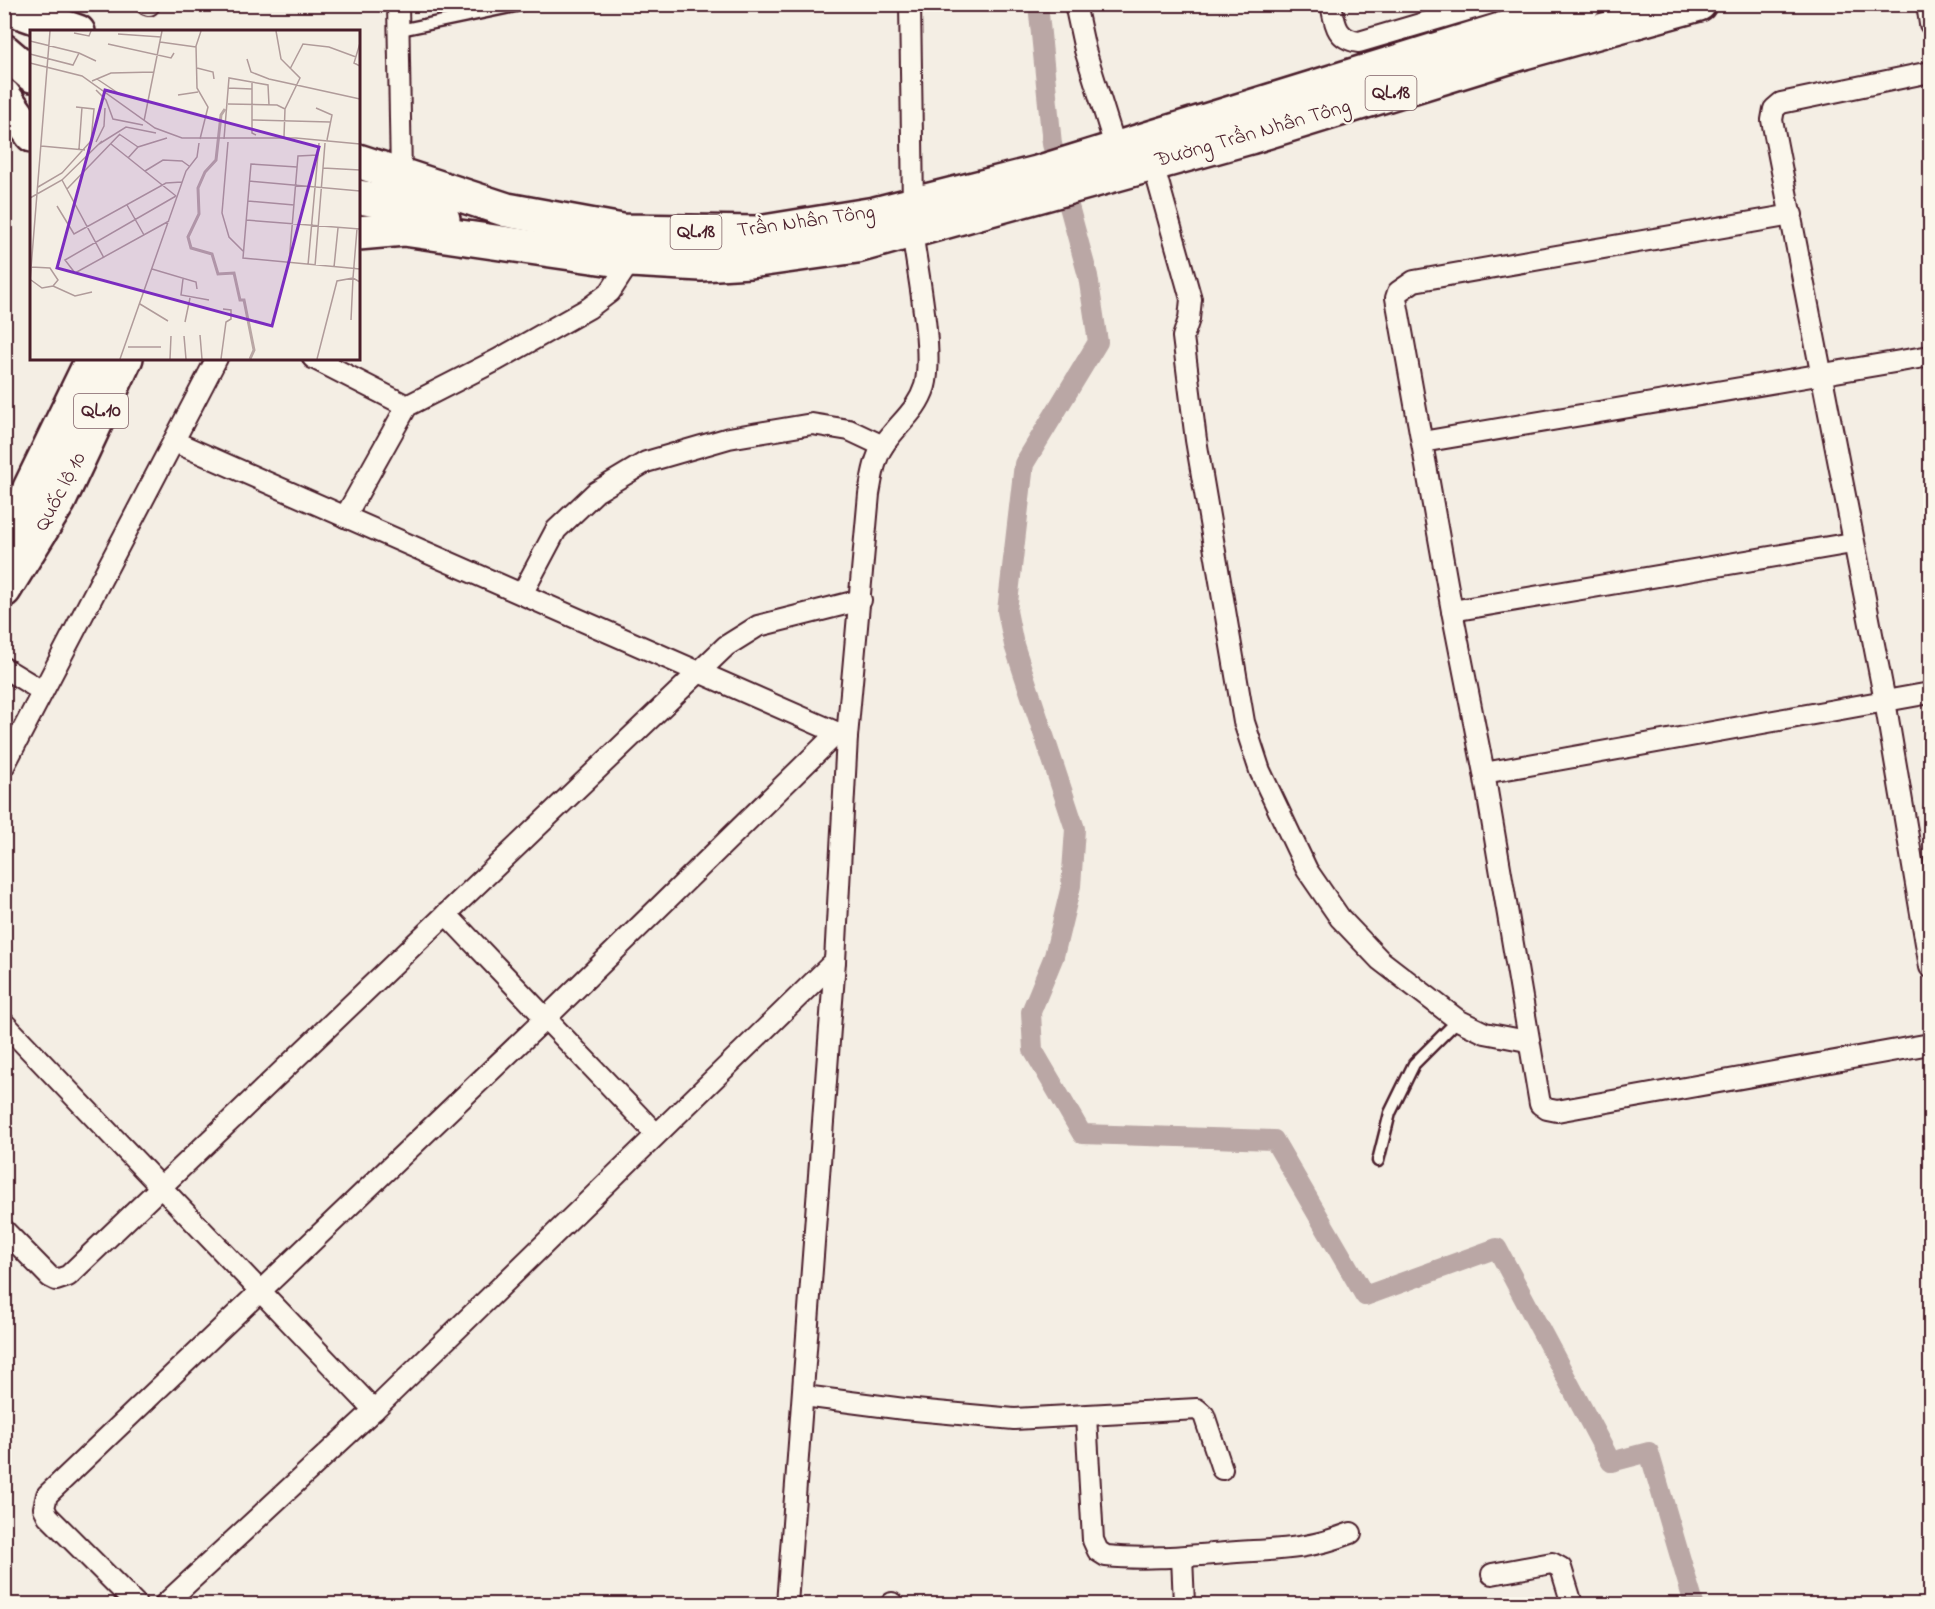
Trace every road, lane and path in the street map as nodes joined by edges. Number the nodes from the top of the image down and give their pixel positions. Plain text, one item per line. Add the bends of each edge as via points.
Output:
1 (398, 4) edge
2 (525, 4) edge
3 (910, 4) edge
4 (1075, 4) edge
5 (1330, 4) edge
6 (1488, 4) edge
7 (1584, 4) edge
8 (1699, 4) edge
9 (1927, 4) edge
10 (4, 6) edge
11 (1622, 15) edge
12 (1930, 24) edge
13 (72, 30) edge
14 (400, 30) junction
15 (4, 51) edge
16 (1930, 72) edge
17 (30, 73) edge
18 (4, 96) edge
19 (30, 132) edge
20 (1116, 149) junction
21 (360, 162) edge
22 (1153, 164) junction
23 (1080, 173) junction
24 (401, 176) junction
25 (360, 197) edge
26 (1792, 215) junction
27 (912, 218) junction
28 (360, 233) edge
29 (540, 249) junction
30 (631, 260) junction
31 (1930, 356) edge
32 (69, 360) edge
33 (92, 360) edge
34 (125, 360) edge
35 (148, 360) edge
36 (215, 360) edge
37 (317, 360) edge
38 (1823, 375) junction
39 (407, 406) junction
40 (175, 442) junction
41 (1422, 442) junction
42 (883, 446) junction
43 (62, 459) junction
44 (345, 517) junction
45 (1852, 543) junction
46 (4, 589) edge
47 (522, 594) junction
48 (861, 600) junction
49 (1452, 610) junction
50 (4, 668) edge
51 (700, 672) junction
52 (42, 691) junction
53 (1930, 693) edge
54 (1885, 702) junction
55 (842, 735) junction
56 (4, 766) edge
57 (1484, 773) junction
58 (446, 914) junction
59 (835, 960) junction
60 (1930, 968) edge
61 (546, 1018) junction
62 (1458, 1020) junction
63 (4, 1023) edge
64 (1527, 1041) junction
65 (1930, 1044) edge
66 (656, 1134) junction
67 (1378, 1161) dead end
68 (161, 1188) junction
69 (4, 1230) edge
70 (259, 1290) junction
71 (804, 1396) junction
72 (374, 1410) junction
73 (1086, 1416) junction
74 (1222, 1469) dead end
75 (1351, 1533) dead end
76 (1182, 1557) junction
77 (1492, 1574) dead end
78 (136, 1605) edge
79 (165, 1605) edge
80 (787, 1605) edge
81 (1184, 1605) edge
82 (1572, 1605) edge

1 - 14 street
2 - 14 lane
3 - 27 street
4 - 20 street
5 - 6 street via 1341,36 1359,42
7 - 20 highway, Đường Trần Nhân Tông / QL.18
8 - 11 highway, Đường Trần Nhân Tông / QL.18
9 - 12 street
10 - 13 highway
11 - 22 highway, Đường Trần Nhân Tông / QL.18 via 1524,52
14 - 24 street
15 - 17 highway
16 - 26 street via 1781,103 1773,109
18 - 19 highway
20 - 23 highway, Đường Trần Nhân Tông / QL.18
21 - 24 highway, Trần Nhân Tông / QL.18
22 - 23 highway, Đường Trần Nhân Tông / QL.18
22 - 62 street via 1191,299 1183,337 1196,440 1244,722 1260,771 1307,870 1340,918 1380,960
23 - 27 highway, Trần Nhân Tông / QL.18
24 - 27 highway, Trần Nhân Tông / QL.18 via 507,210 622,231 758,233 875,214
25 - 29 highway, Trần Nhân Tông via 384,201
26 - 38 street
26 - 41 street via 1407,285 1395,298
27 - 30 highway, Trần Nhân Tông / QL.18 via 857,246 750,261 701,264
27 - 42 street via 928,358 925,386 914,411
28 - 29 highway, Trần Nhân Tông via 404,229
29 - 30 highway, Trần Nhân Tông / QL.18
30 - 39 street via 610,292 589,308
31 - 38 street
32 - 43 highway, Quốc lộ 10
33 - 43 highway, Quốc lộ 10 / QL.10
34 - 43 highway, Quốc lộ 10 / QL.10
35 - 43 highway
36 - 40 street
37 - 39 street
38 - 41 street
38 - 45 street
39 - 44 street
40 - 44 street
40 - 52 street
41 - 49 street
42 - 47 street via 849,430 812,424 729,438 646,462 596,492 556,530
42 - 48 street via 869,494
43 - 46 highway, Quốc lộ 10 / QL.10 via 59,501
44 - 47 street
45 - 49 street
45 - 54 street
47 - 51 street
48 - 51 street via 758,626 726,645
48 - 55 street
49 - 57 street
50 - 52 street
51 - 55 street
51 - 58 street
52 - 56 street
53 - 54 street
54 - 57 street
54 - 60 street
55 - 59 street
55 - 61 street
57 - 64 street
58 - 61 street
58 - 68 street
59 - 66 street
59 - 71 street
61 - 66 street
61 - 70 street
62 - 64 street via 1485,1034
62 - 67 lane via 1414,1064 1390,1113
63 - 68 street
64 - 65 street via 1539,1104 1557,1111
66 - 72 street
68 - 69 street via 62,1279 50,1277
68 - 70 street
70 - 72 street
70 - 78 street via 44,1501 48,1516
71 - 73 street via 1014,1419
71 - 80 street
72 - 79 street
73 - 74 street via 1197,1409 1204,1415
73 - 76 street via 1094,1540 1098,1551 1119,1557
75 - 76 street via 1319,1545 1281,1551
76 - 81 street
77 - 82 street via 1552,1563 1561,1568

